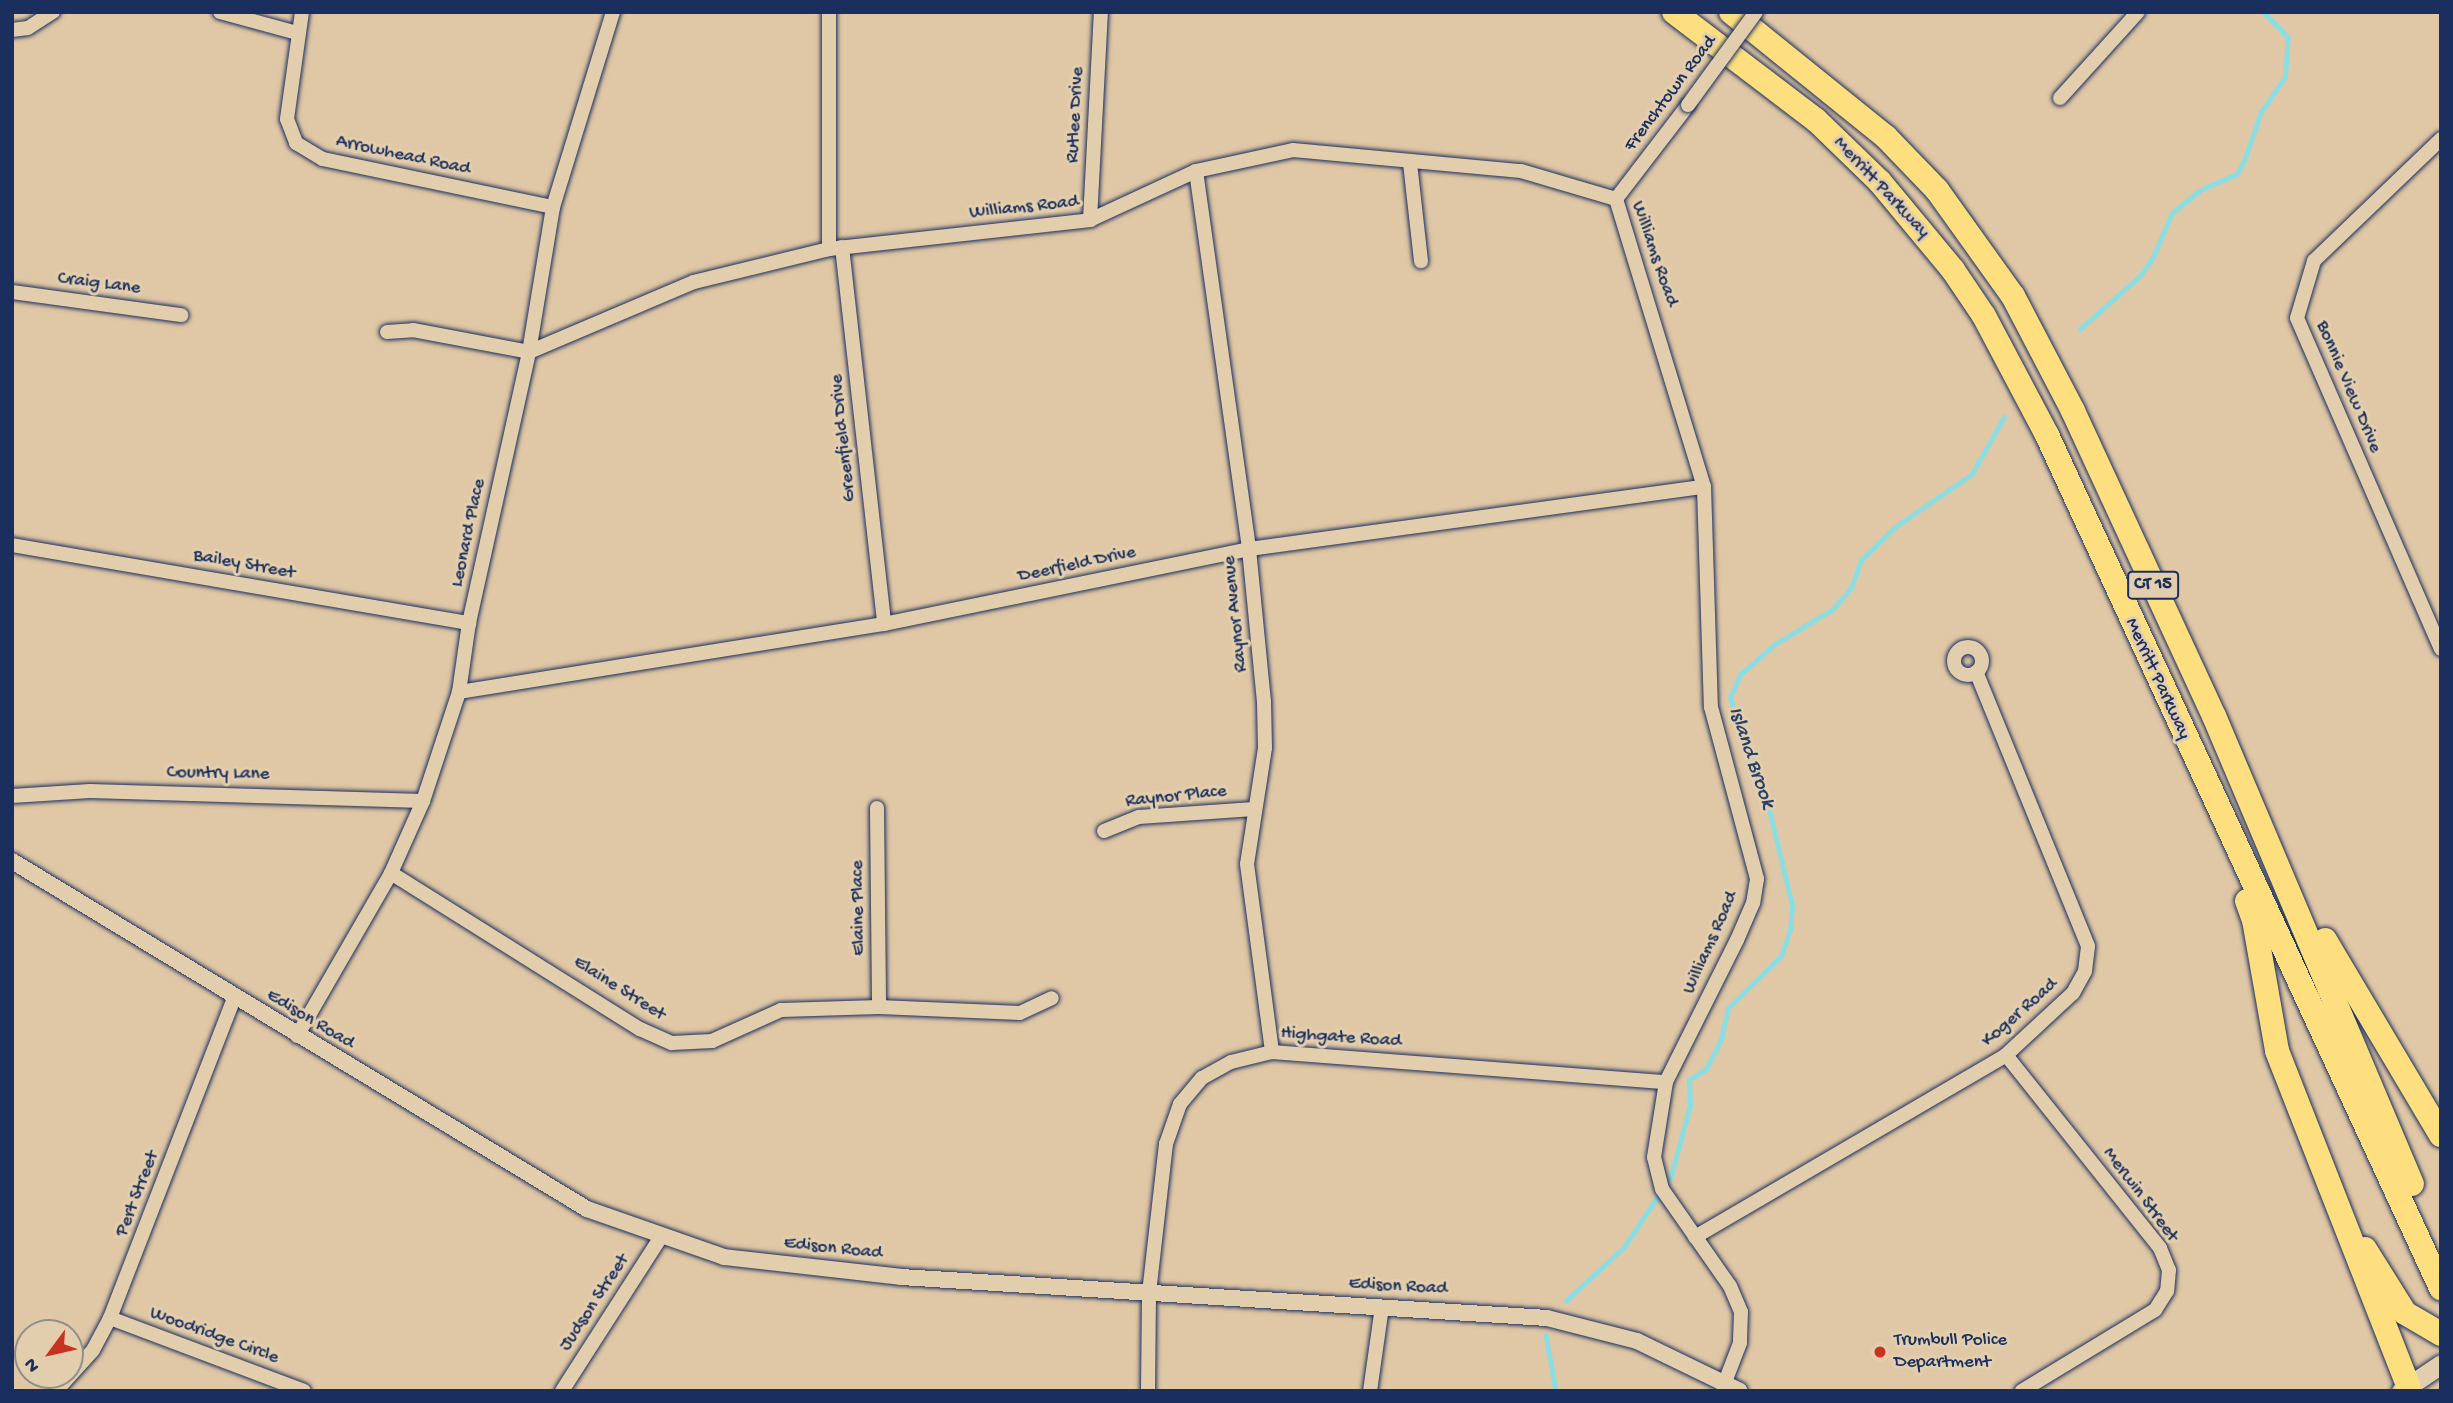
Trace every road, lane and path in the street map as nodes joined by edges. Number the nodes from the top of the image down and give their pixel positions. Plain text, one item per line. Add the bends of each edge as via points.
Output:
1 (53, 12) edge
2 (220, 12) edge
3 (302, 12) edge
4 (613, 12) edge
5 (829, 12) edge
6 (1101, 12) edge
7 (1674, 12) edge
8 (1731, 12) edge
9 (1756, 12) edge
10 (2138, 12) edge
11 (12, 30) edge
12 (297, 33) junction
13 (2060, 98) dead end
14 (2441, 139) edge
15 (1410, 163) junction
16 (1196, 172) junction
17 (1616, 199) junction
18 (553, 207) junction
19 (1090, 220) junction
20 (836, 248) junction
21 (1421, 261) dead end
22 (12, 292) edge
23 (181, 314) dead end
24 (387, 332) dead end
25 (529, 352) junction
26 (1704, 487) junction
27 (12, 545) edge
28 (1249, 549) junction
29 (469, 623) junction
30 (884, 624) junction
31 (2441, 649) edge
32 (1976, 672) dead end
33 (459, 692) junction
34 (12, 796) edge
35 (423, 801) junction
36 (877, 808) dead end
37 (1254, 809) junction
38 (2224, 825) junction
39 (1104, 831) dead end
40 (12, 860) edge
41 (391, 873) junction
42 (2284, 878) junction
43 (1052, 998) dead end
44 (234, 999) junction
45 (879, 1007) junction
46 (296, 1036) junction
47 (1272, 1052) junction
48 (2006, 1055) junction
49 (1666, 1082) junction
50 (2441, 1135) edge
51 (2350, 1229) junction
52 (661, 1237) junction
53 (1695, 1237) junction
54 (2441, 1249) edge
55 (2441, 1288) edge
56 (1149, 1293) junction
57 (1382, 1307) junction
58 (110, 1318) junction
59 (2441, 1334) edge
60 (2441, 1364) edge
61 (1725, 1382) junction
62 (2404, 1388) edge
63 (56, 1391) edge
64 (304, 1391) edge
65 (562, 1391) edge
66 (1148, 1391) edge
67 (1370, 1391) edge
68 (1740, 1391) edge
69 (2022, 1391) edge

1 - 11 street via 28,28
2 - 12 street
3 - 12 street, Arrowhead Road
4 - 18 street, Leonard Place
5 - 20 street, Greenfield Drive
6 - 19 street, Rutlee Drive
7 - 38 highway, Merritt Parkway / CT 15 via 1816,120 1881,182 1953,270 2014,368
8 - 42 highway, Merritt Parkway / CT 15 via 1886,137 1937,190 2013,296 2073,411
9 - 17 street, Frenchtown Road, bridge
10 - 13 street
12 - 18 street, Arrowhead Road via 287,119 296,143 323,159
14 - 31 street, Bonnie View Drive via 2314,261 2297,318
15 - 16 street, Williams Road via 1293,150
15 - 17 street, Williams Road via 1521,171
15 - 21 street
16 - 19 street, Williams Road
16 - 28 street, Raynor Avenue
17 - 26 street, Williams Road
18 - 25 street, Leonard Place
19 - 20 street, Williams Road
20 - 25 street, Williams Road via 694,282
20 - 30 street, Greenfield Drive
22 - 23 street, Craig Lane
24 - 25 street via 413,330
25 - 29 street, Leonard Place
26 - 28 street, Deerfield Drive
26 - 49 street, Williams Road via 1711,707 1757,879 1753,903 1737,940
27 - 29 street, Bailey Street
28 - 30 street, Deerfield Drive
28 - 37 street, Raynor Avenue via 1265,748
29 - 33 street, Leonard Place
30 - 33 street, Deerfield Drive
32 - 48 street, Koger Road via 2088,946 2085,971 2073,993
33 - 35 street, Leonard Place
34 - 35 street, Country Lane via 90,791
35 - 41 street, Leonard Place
36 - 45 street, Elaine Place
37 - 39 street, Raynor Place via 1139,817
37 - 47 street, Raynor Avenue via 1247,864
38 - 51 highway via 2225,850 2254,920 2277,1051
38 - 55 highway, Merritt Parkway / CT 15
40 - 44 street, Edison Road
41 - 45 street, Elaine Street via 640,1029 672,1042 694,1045 712,1041 780,1010
41 - 46 street, Leonard Place
42 - 50 highway via 2417,1088
42 - 54 highway, Merritt Parkway / CT 15
43 - 45 street, Elaine Street via 1020,1013
44 - 46 street, Edison Road
44 - 58 street, Pert Street
46 - 52 street, Edison Road via 587,1209
47 - 49 street, Highgate Road
47 - 56 street, Highgate Road via 1231,1062 1202,1078 1181,1104 1166,1144
48 - 53 street, Koger Road
48 - 69 street, Merwin Street via 2160,1248 2169,1270 2167,1291 2155,1310
49 - 53 street, Williams Road via 1657,1120 1656,1174
51 - 59 highway via 2405,1313
51 - 62 highway via 2357,1262
52 - 56 street, Edison Road via 724,1257 805,1269
52 - 65 street, Judson Street
53 - 61 street, Williams Road via 1730,1286 1741,1312 1740,1343
56 - 57 street, Edison Road
56 - 66 street
57 - 61 street, Edison Road via 1547,1318 1594,1327 1671,1354
57 - 67 street
58 - 63 street, Pert Street via 93,1350
58 - 64 street, Woodridge Circle
60 - 62 main road
61 - 68 street, Edison Road

